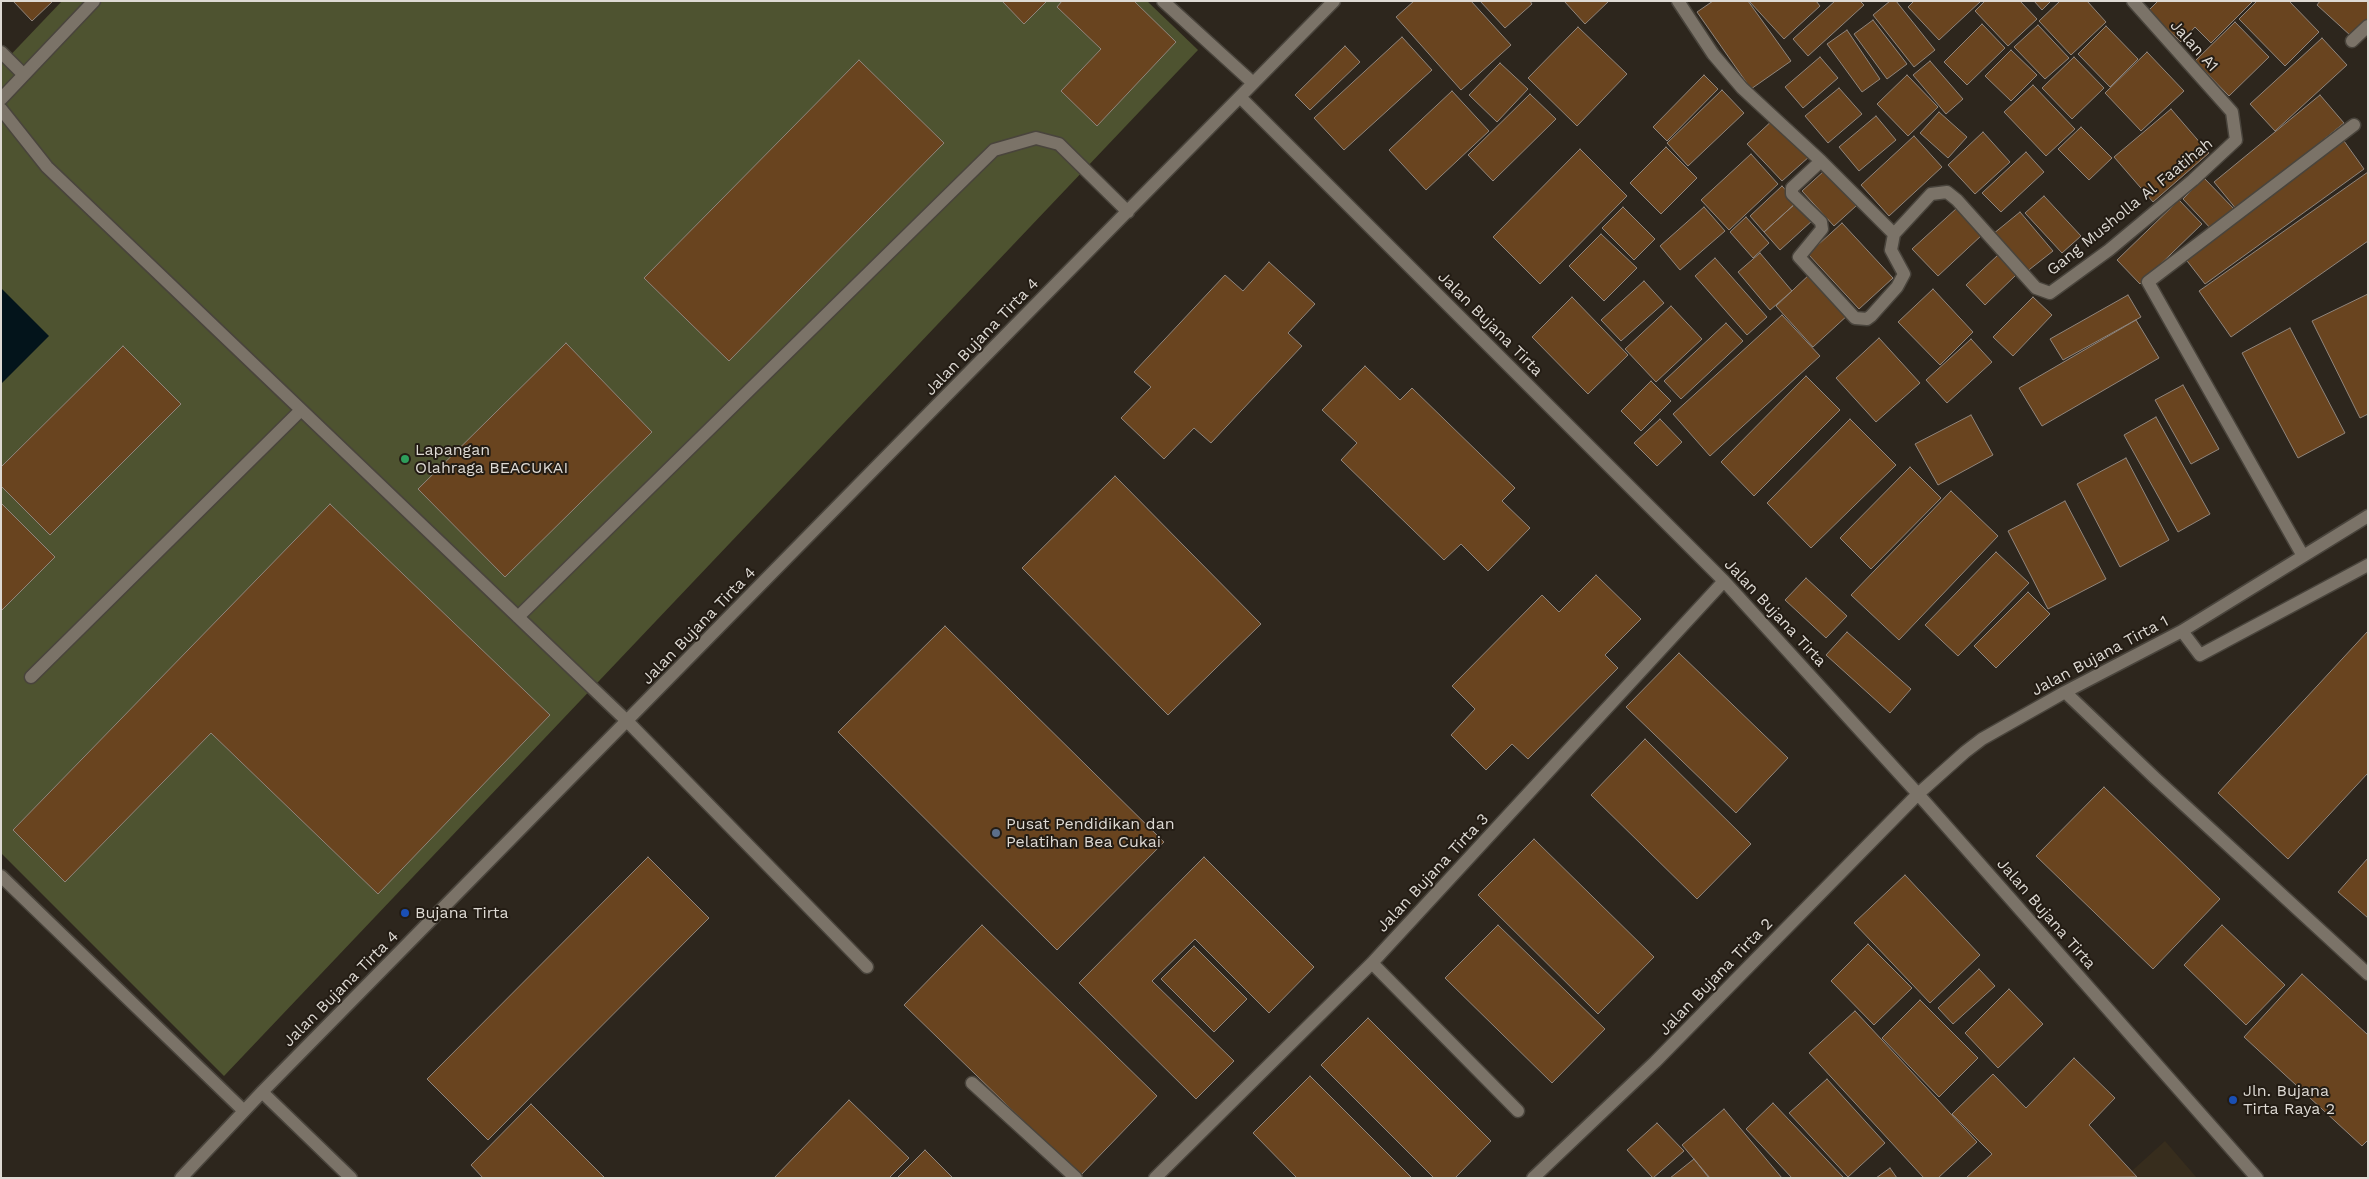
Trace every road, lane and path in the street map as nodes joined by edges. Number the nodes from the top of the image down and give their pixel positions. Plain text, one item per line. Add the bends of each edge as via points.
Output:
1 (94, 1) edge
2 (1163, 1) edge
3 (1334, 1) edge
4 (1678, 1) edge
5 (2133, 1) edge
6 (2368, 26) edge
7 (2352, 41) dead end
8 (1, 52) edge
9 (24, 75) junction
10 (1253, 83) junction
11 (1240, 97) junction
12 (1, 100) edge
13 (1, 109) edge
14 (2232, 112) joint
15 (2354, 125) dead end
16 (1822, 161) junction
17 (1128, 212) junction
18 (1894, 234) junction
19 (301, 410) junction
20 (2368, 516) edge
21 (2303, 556) junction
22 (2368, 565) edge
23 (1724, 581) junction
24 (518, 617) junction
25 (2182, 631) junction
26 (31, 677) dead end
27 (2066, 692) junction
28 (628, 722) junction
29 (1918, 794) junction
30 (1, 876) edge
31 (1372, 963) junction
32 (867, 968) dead end
33 (2368, 974) edge
34 (972, 1083) dead end
35 (262, 1092) junction
36 (244, 1111) junction
37 (1518, 1111) dead end
38 (181, 1178) edge
39 (351, 1178) edge
40 (1076, 1178) edge
41 (1155, 1178) edge
42 (1533, 1178) edge
43 (2258, 1178) edge

1 - 9 street
2 - 10 street
3 - 10 street, Jalan Bujana Tirta 4
4 - 16 street via 1713,54 1742,88
5 - 14 street, Jalan A1
6 - 7 street
8 - 9 street
9 - 12 street
10 - 11 street, Jalan Bujana Tirta 4
11 - 17 street, Jalan Bujana Tirta 4
11 - 23 street, Jalan Bujana Tirta
13 - 19 street via 47,167
14 - 18 street, Gang Musholla Al Faatihah via 2236,140 2109,250 2050,293 2036,288 1947,192 1931,194
15 - 21 street via 2148,282
16 - 18 street
16 - 18 street via 1792,188 1792,194 1821,222 1822,229 1799,257 1855,318 1871,316 1897,287 1904,274 1891,250
17 - 24 street via 1059,144 1036,138 994,150
17 - 28 street, Jalan Bujana Tirta 4
19 - 24 street
19 - 26 street
20 - 21 street, Jalan Bujana Tirta 1
21 - 25 street, Jalan Bujana Tirta 1
22 - 25 street via 2200,655
23 - 29 street, Jalan Bujana Tirta
23 - 31 street, Jalan Bujana Tirta 3
24 - 28 street
25 - 27 street, Jalan Bujana Tirta 1
27 - 29 street, Jalan Bujana Tirta 1 via 1982,739
27 - 33 street
28 - 32 street
28 - 35 street, Jalan Bujana Tirta 4
29 - 42 street, Jalan Bujana Tirta 2 via 1656,1062
29 - 43 street, Jalan Bujana Tirta
30 - 36 street
31 - 37 street
31 - 41 street, Jalan Bujana Tirta 3
34 - 40 street
35 - 36 street, Jalan Bujana Tirta 4
35 - 39 street
36 - 38 street, Jalan Bujana Tirta 4

